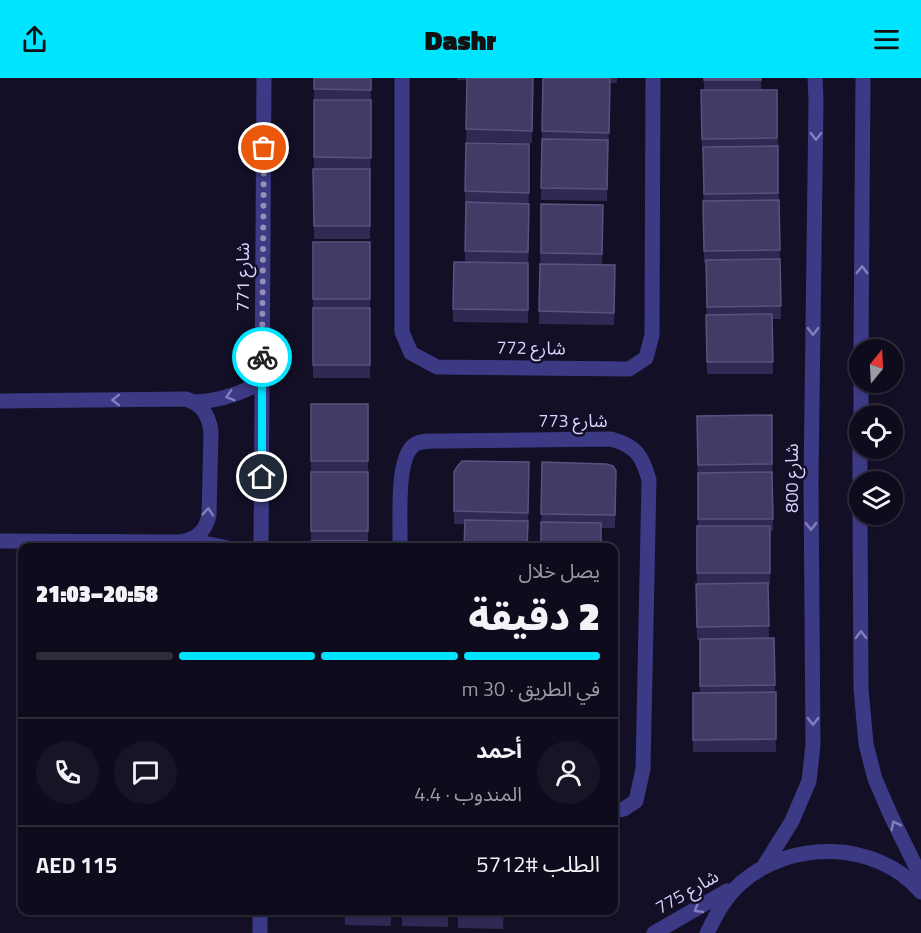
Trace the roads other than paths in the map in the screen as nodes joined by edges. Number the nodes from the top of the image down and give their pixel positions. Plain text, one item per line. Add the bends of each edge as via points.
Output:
1 (264, 78) edge
2 (402, 78) edge
3 (653, 78) edge
4 (815, 78) edge
5 (863, 78) edge
6 (861, 339) edge
7 (262, 382) junction
8 (0, 401) edge
9 (195, 402) junction
10 (860, 525) edge
11 (189, 540) junction
12 (0, 542) edge
13 (204, 543) edge
14 (261, 543) edge
15 (400, 543) edge
16 (618, 810) edge
17 (765, 866) junction
18 (921, 877) edge
19 (740, 884) junction
20 (921, 892) edge
21 (260, 915) edge
22 (260, 933) edge
23 (654, 933) edge
24 (707, 933) edge

1 - 7 street, شارع 771
2 - 3 street, شارع 772 via 402,332 411,353 437,367 629,369 646,358 652,335
4 -> 17 street, شارع 800 via 813,745 809,781 792,821
6 -> 5 street
7 -> 9 street via 223,399
7 - 14 street, شارع 771
9 -> 8 street
11 -> 9 street via 203,531 209,516 211,432 207,415
18 -> 10 street via 875,779 866,744 861,688
11 - 12 street
11 - 13 street
15 - 16 street, شارع 773 via 404,458 414,445 427,441 611,439 627,443 639,453 649,480 643,770 636,801
17 - 19 street
17 - 20 street via 801,852 840,851 878,860 912,881
19 -> 23 street, شارع 775
19 - 24 street via 720,906
21 - 22 street

